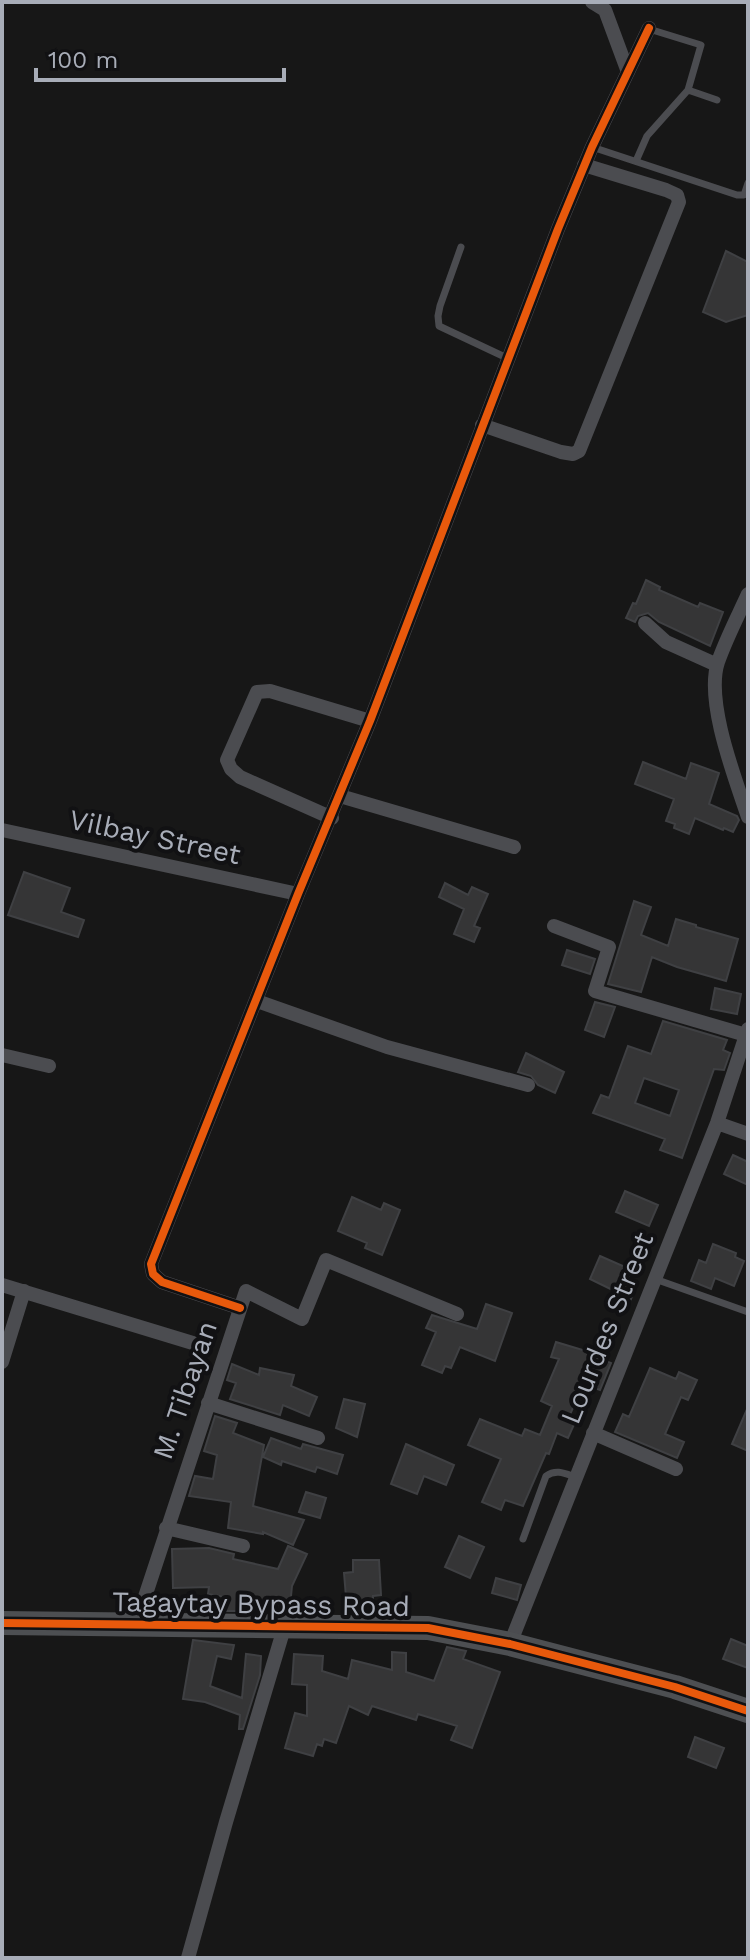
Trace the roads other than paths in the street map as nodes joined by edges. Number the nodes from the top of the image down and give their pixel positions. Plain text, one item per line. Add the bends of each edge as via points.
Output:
1 (592, 2) edge
2 (649, 28) joint
3 (628, 72) junction
4 (688, 90) junction
5 (717, 100) dead end
6 (592, 147) junction
7 (636, 161) junction
8 (584, 165) junction
9 (748, 183) edge
10 (461, 247) dead end
11 (507, 358) junction
12 (482, 425) junction
13 (748, 594) edge
14 (645, 623) dead end
15 (717, 665) junction
16 (370, 721) junction
17 (340, 796) junction
18 (745, 800) edge
19 (748, 817) edge
20 (332, 818) junction
21 (2, 830) edge
22 (514, 847) dead end
23 (298, 894) junction
24 (554, 926) dead end
25 (257, 1001) junction
26 (747, 1032) edge
27 (2, 1055) edge
28 (49, 1066) dead end
29 (528, 1085) dead end
30 (717, 1123) junction
31 (748, 1134) edge
32 (655, 1279) junction
33 (2, 1285) edge
34 (24, 1291) junction
35 (240, 1308) junction
36 (748, 1312) edge
37 (457, 1314) dead end
38 (196, 1344) dead end
39 (2, 1362) edge
40 (208, 1403) junction
41 (593, 1433) junction
42 (318, 1438) dead end
43 (676, 1469) dead end
44 (575, 1477) junction
45 (166, 1528) junction
46 (523, 1539) dead end
47 (243, 1546) dead end
48 (2, 1623) edge
49 (136, 1624) junction
50 (285, 1625) junction
51 (510, 1644) junction
52 (748, 1711) edge
53 (188, 1958) edge

1 - 3 street via 605,10
2 - 3 street
2 - 4 lane via 701,45
3 - 6 street
4 - 5 lane
4 - 7 lane via 647,136
6 - 7 lane
6 - 8 street
7 - 9 lane via 737,195 744,195
8 - 11 street
8 - 12 street via 666,190 679,202 579,451 561,452
10 - 11 lane via 440,306 439,326
11 - 12 street
12 - 16 street
13 - 15 street
14 - 15 street via 666,642
15 - 18 street via 719,725
16 - 17 street
16 - 20 street via 270,691 257,692 227,760 240,777
17 - 20 street
17 - 22 street
18 - 19 street
20 - 23 street
21 - 23 street, Vilbay Street
23 - 25 street
24 - 26 street via 609,947 595,991
25 - 29 street via 387,1047
25 - 35 street via 151,1264 162,1282
26 - 30 street, Lourdes Street
27 - 28 street
30 - 31 street
30 - 32 street, Lourdes Street
32 - 36 lane
32 - 41 street, Lourdes Street
33 - 34 street
34 - 38 street
34 - 39 street
35 - 37 street, M. Tibayan via 246,1291 302,1319 326,1260
35 - 40 street, M. Tibayan
40 - 42 street
40 - 45 street, M. Tibayan
41 - 43 street
41 - 44 street, Lourdes Street
44 - 46 lane via 561,1472 546,1476
44 - 51 street, Lourdes Street
45 - 47 street
45 - 49 street, M. Tibayan
48 - 49 main road, Tagaytay Bypass Road
49 - 50 main road, Tagaytay Bypass Road
50 - 51 main road, Tagaytay Bypass Road via 428,1628
50 - 53 street
51 - 52 main road, Tagaytay Bypass Road

